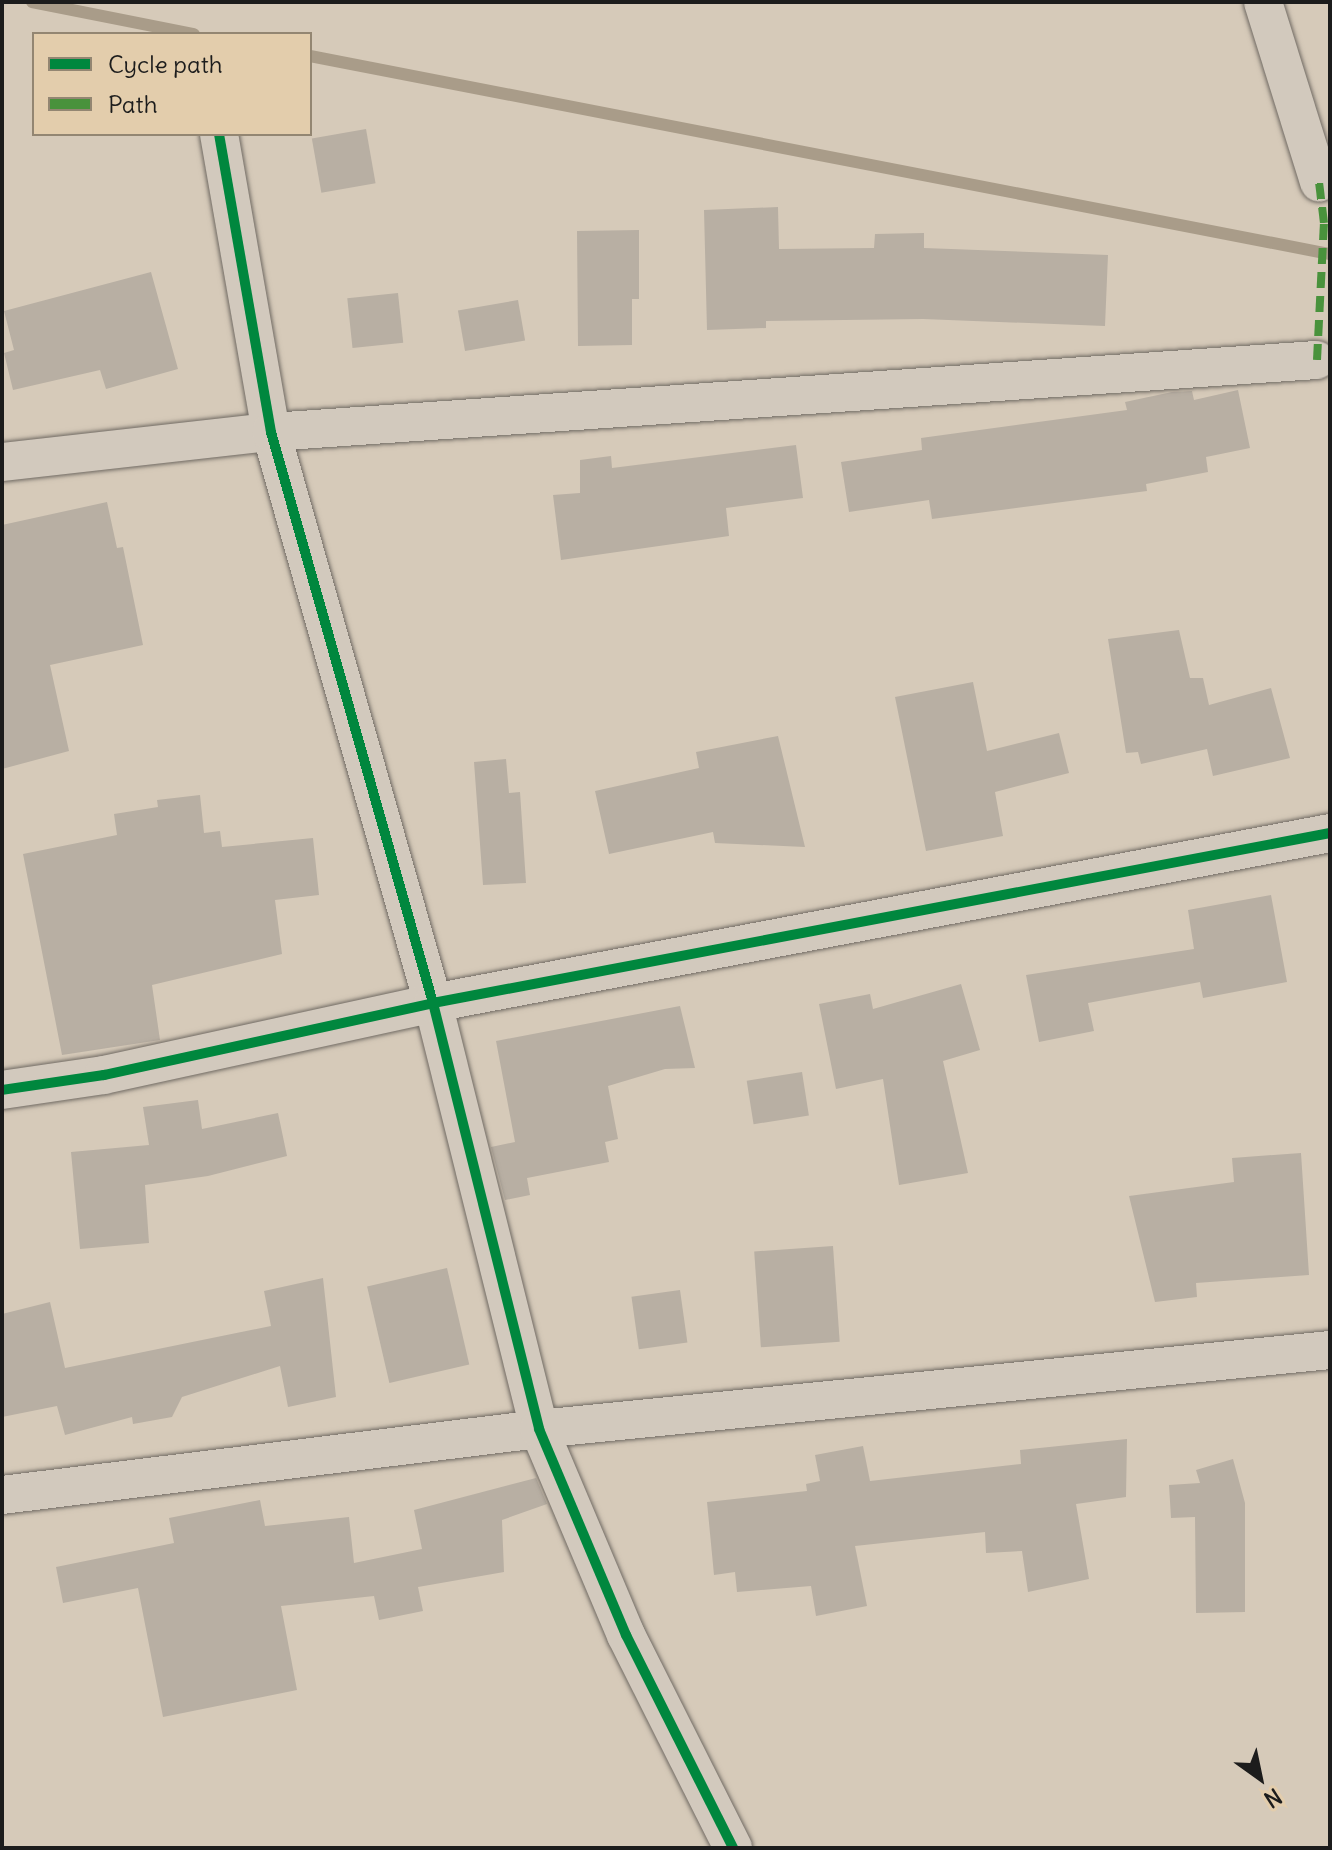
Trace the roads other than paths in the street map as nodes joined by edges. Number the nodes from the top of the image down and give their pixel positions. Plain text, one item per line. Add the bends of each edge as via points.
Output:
1 (1263, 2) edge
2 (219, 136) edge
3 (1319, 182) dead end
4 (1317, 360) dead end
5 (271, 432) junction
6 (2, 462) edge
7 (1330, 833) edge
8 (433, 1003) junction
9 (2, 1090) edge
10 (1330, 1350) edge
11 (539, 1429) junction
12 (2, 1495) edge
13 (733, 1848) edge

1 - 3 street
2 - 5 street
4 - 5 street
5 - 6 street
5 - 8 street
7 - 8 street
8 - 9 street via 104,1075
8 - 11 street
10 - 11 street
11 - 12 street
11 - 13 street via 626,1635

